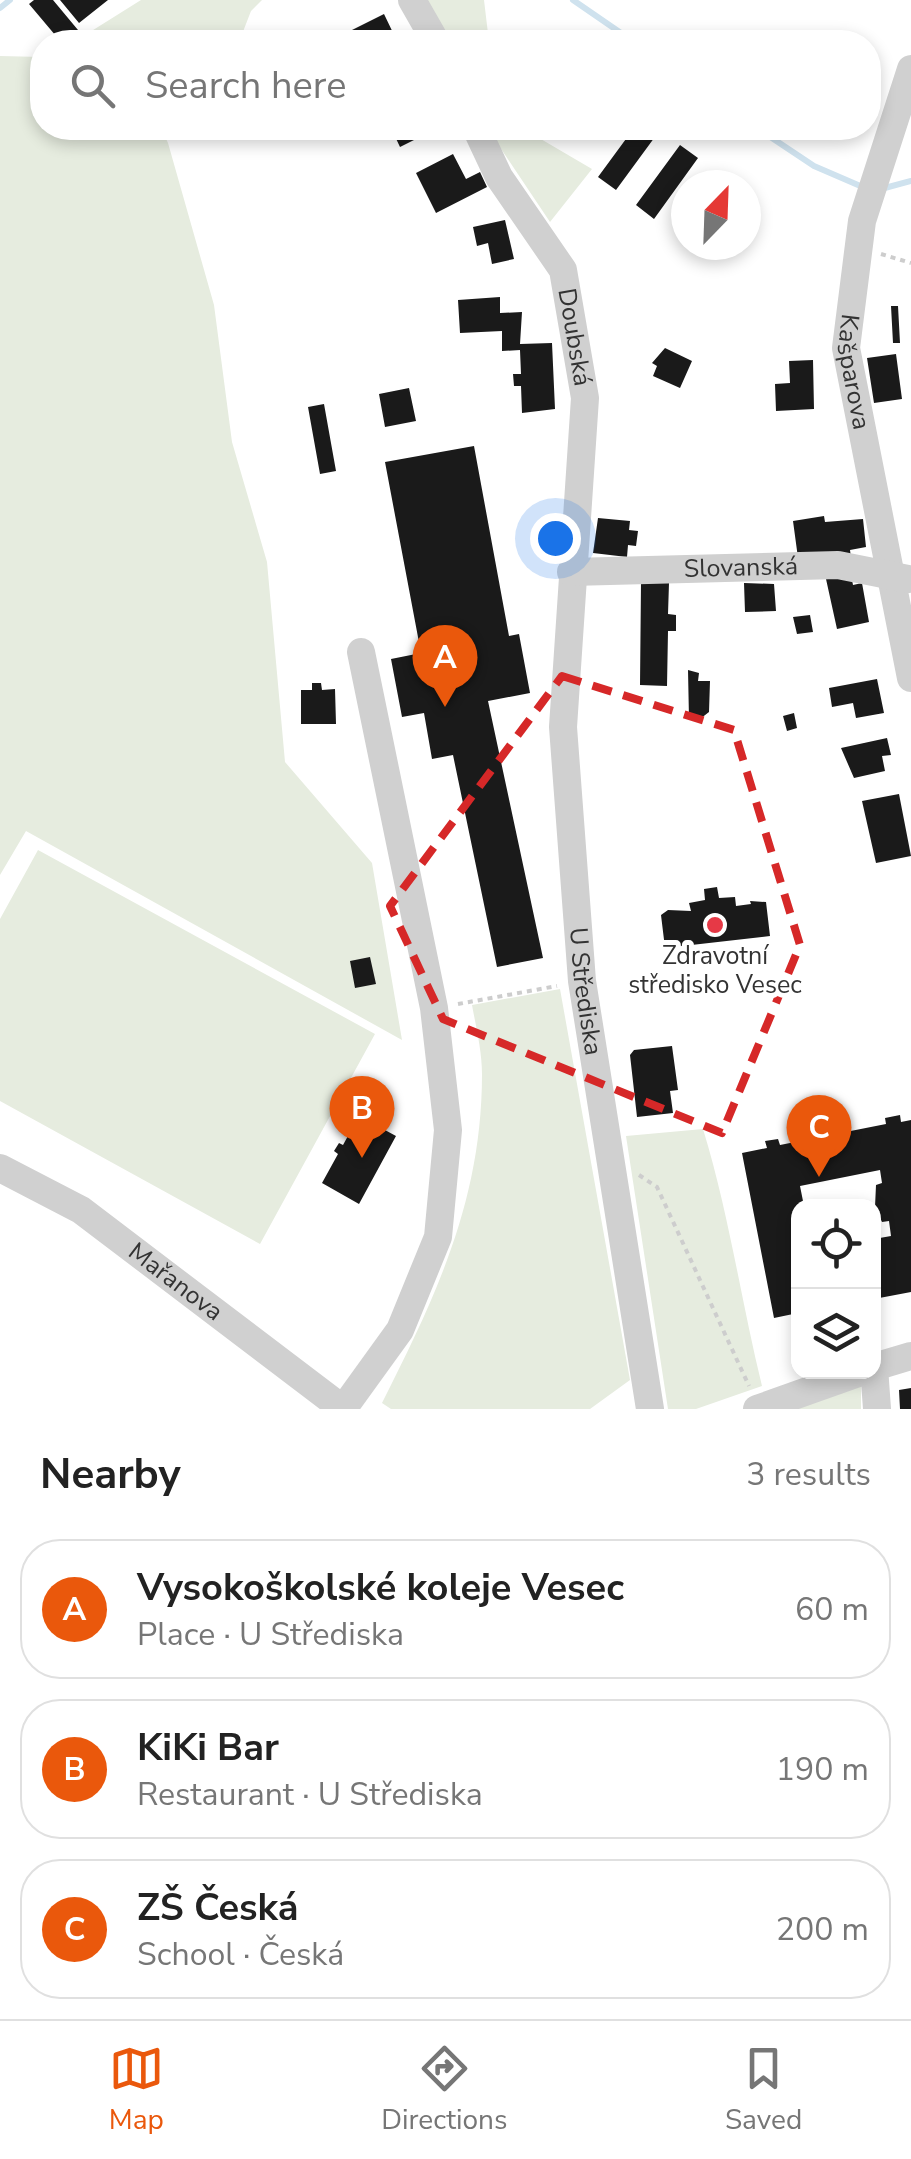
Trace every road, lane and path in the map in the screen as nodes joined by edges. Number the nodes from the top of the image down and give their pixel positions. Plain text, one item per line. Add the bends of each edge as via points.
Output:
1 (412, 0) edge
2 (429, 30) edge
3 (911, 68) edge
4 (482, 140) edge
5 (570, 572) junction
6 (902, 578) edge
7 (361, 652) dead end
8 (911, 678) edge
9 (582, 981) junction
10 (434, 1008) junction
11 (608, 1157) junction
12 (0, 1168) edge
13 (911, 1356) edge
14 (881, 1365) edge
15 (842, 1379) edge
16 (875, 1379) edge
17 (343, 1409) edge
18 (650, 1409) edge
19 (758, 1409) edge
20 (878, 1409) edge

1 - 2 street
3 - 6 street, Kašparova via 862,221 846,348
4 - 5 street, Doubská via 563,270 585,398
5 - 6 street, Slovanská via 838,565
5 - 9 street, U Střediska via 562,727
6 - 8 street, Kašparova
7 - 10 street
9 - 10 path
9 - 11 street, U Střediska
10 - 17 street via 448,1130 438,1237 400,1330
11 - 18 street, U Střediska
11 - 19 path via 657,1186
12 - 17 street, Mařanova via 81,1210
13 - 14 street
15 - 19 street
16 - 20 street

